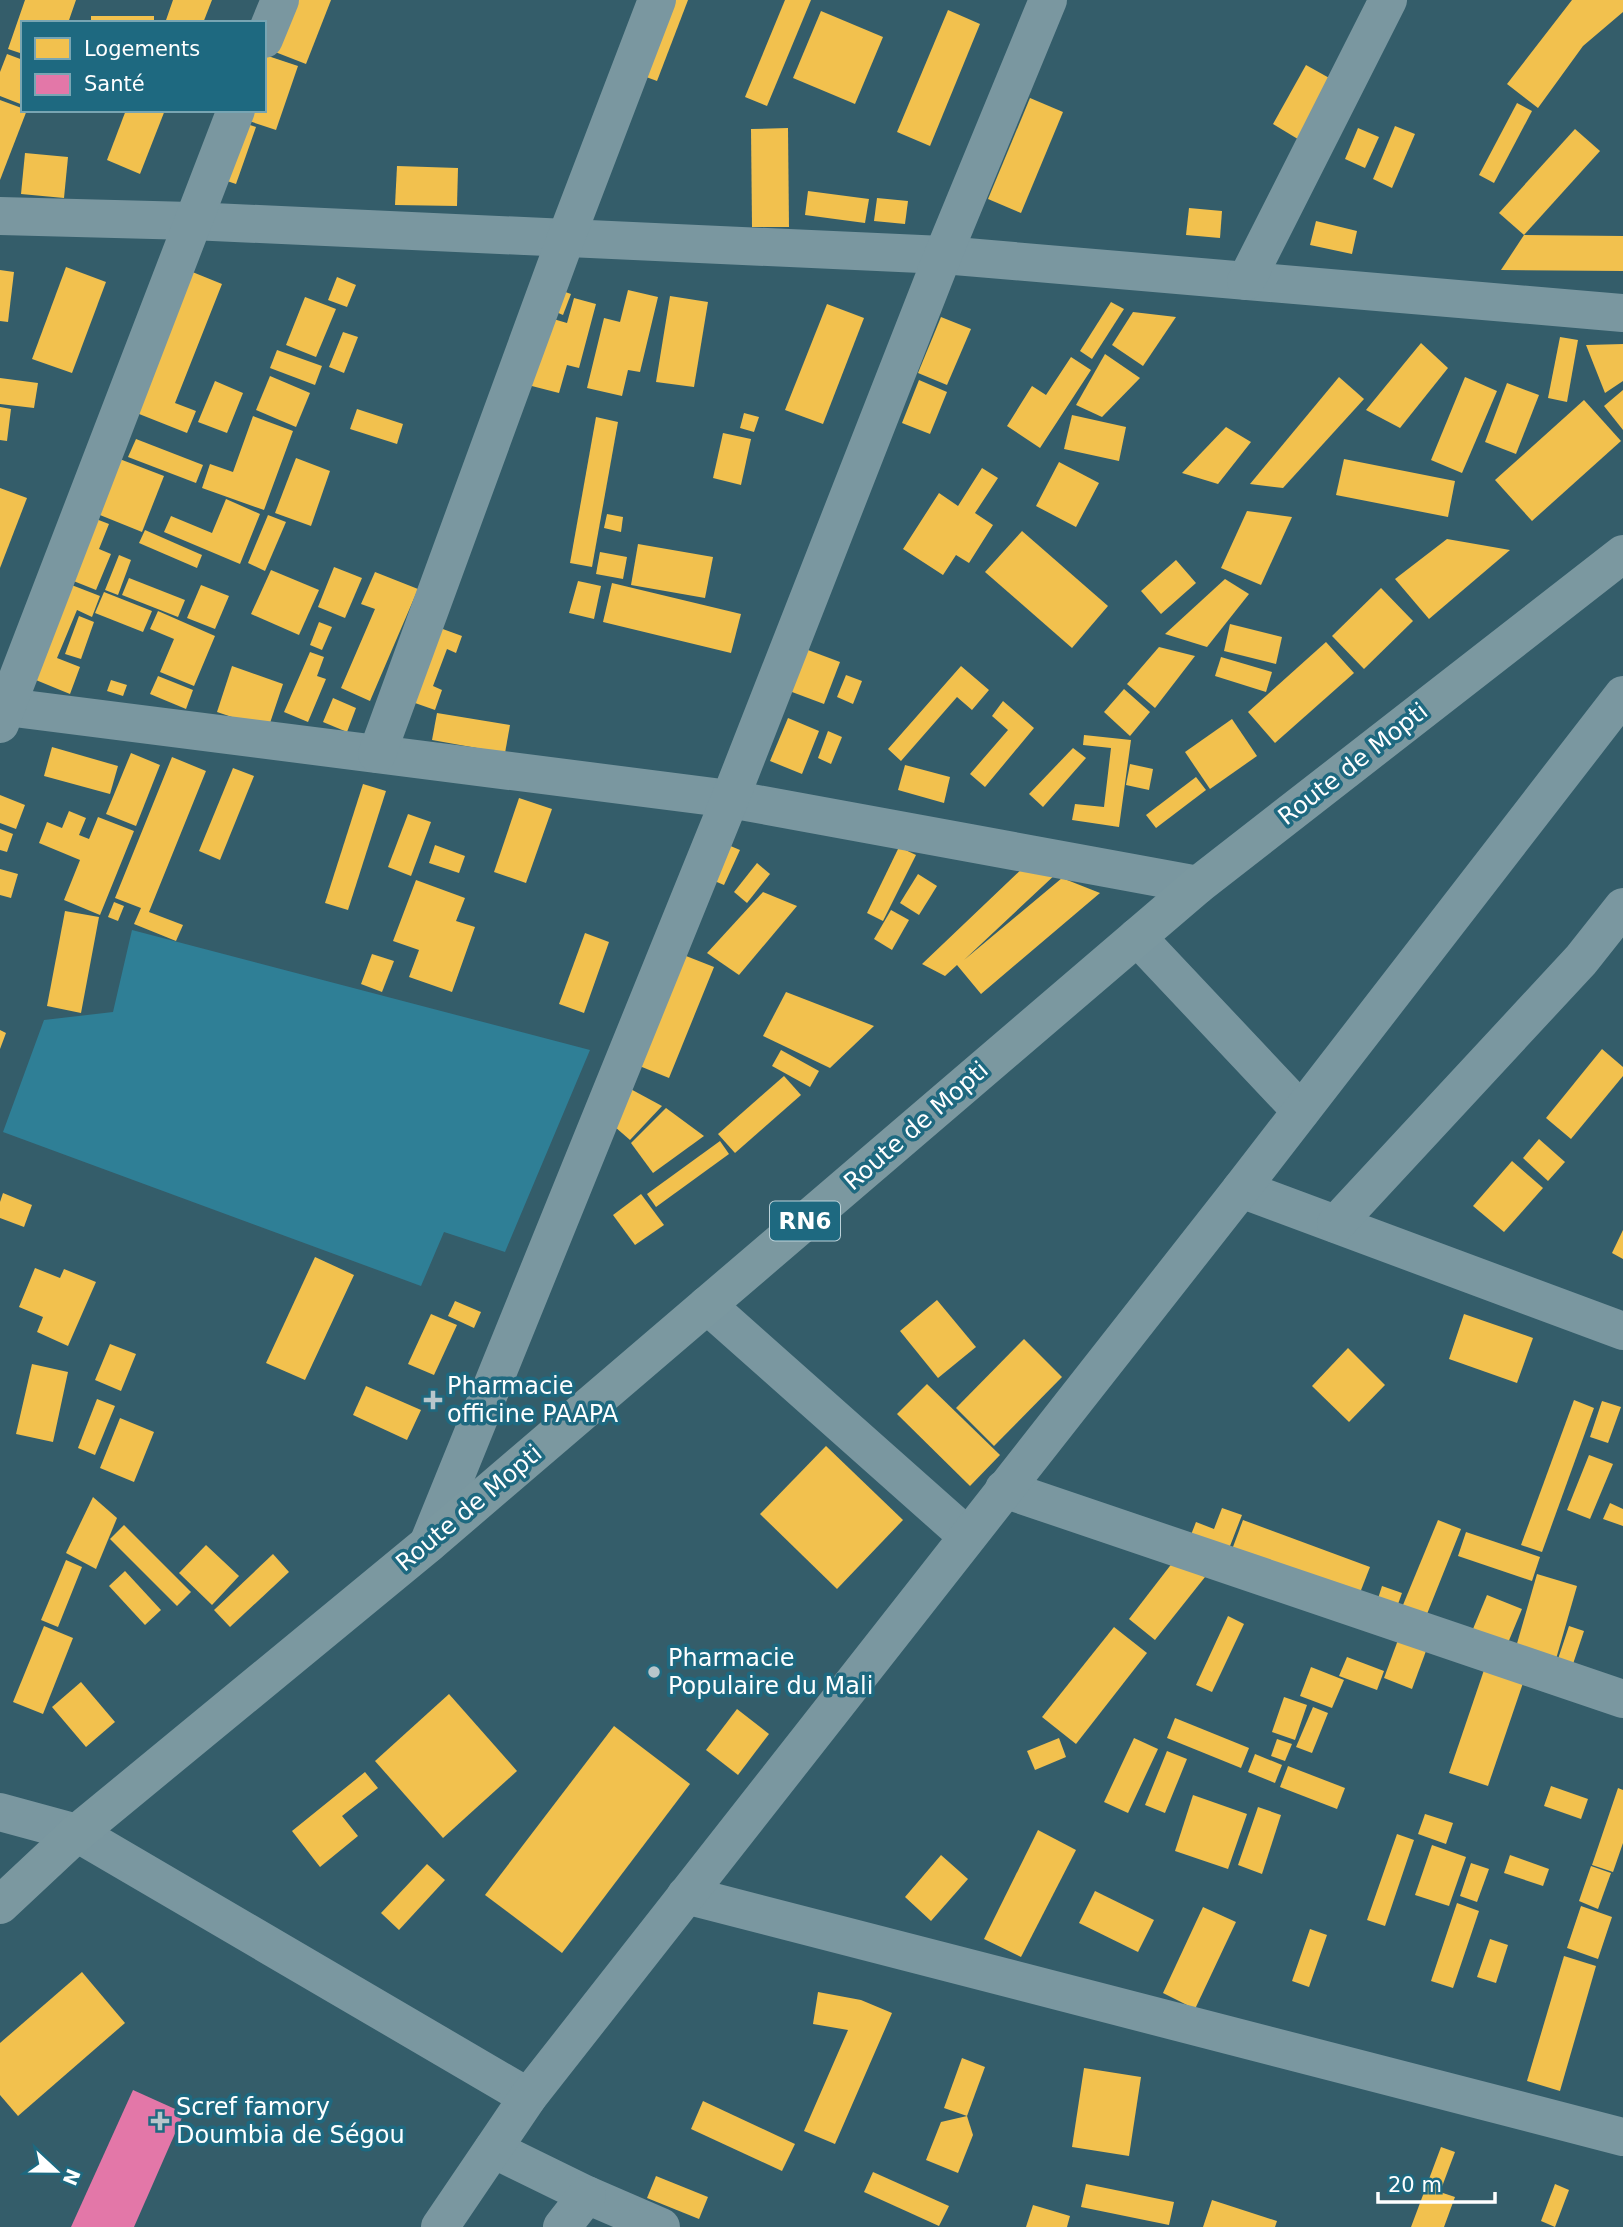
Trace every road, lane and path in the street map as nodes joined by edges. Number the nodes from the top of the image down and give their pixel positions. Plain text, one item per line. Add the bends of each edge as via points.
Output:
1 (280, 0) edge
2 (657, 0) edge
3 (1048, 0) edge
4 (1388, 0) edge
5 (266, 34) edge
6 (235, 112) edge
7 (0, 216) edge
8 (191, 221) junction
9 (566, 238) junction
10 (943, 256) junction
11 (1245, 281) junction
12 (1623, 313) edge
13 (1623, 554) edge
14 (1623, 695) edge
15 (2, 712) edge
16 (377, 754) junction
17 (730, 799) junction
18 (1198, 885) junction
19 (1623, 907) edge
20 (1137, 937) junction
21 (1300, 1111) junction
22 (1241, 1189) junction
23 (1336, 1224) junction
24 (708, 1304) junction
25 (1623, 1331) edge
26 (1004, 1489) junction
27 (967, 1536) junction
28 (428, 1544) junction
29 (1623, 1699) edge
30 (0, 1812) edge
31 (77, 1833) junction
32 (686, 1895) junction
33 (0, 1905) edge
34 (528, 2096) junction
35 (1623, 2137) edge
36 (493, 2148) junction
37 (587, 2195) junction
38 (440, 2227) edge
39 (562, 2227) edge
40 (661, 2227) edge

1 - 5 street
2 - 9 street
3 - 10 street
4 - 11 street
6 - 8 street
7 - 8 street
8 - 9 street
8 - 15 street
9 - 10 street
9 - 16 street
10 - 11 street
10 - 17 street
11 - 12 street
13 - 18 highway, Route de Mopti / RN6
14 - 21 street
15 - 16 street
16 - 17 street
17 - 18 street
17 - 28 street
18 - 20 highway, Route de Mopti / RN6
19 - 23 street via 1581,960
20 - 21 street
20 - 24 highway, Route de Mopti / RN6
21 - 22 street
22 - 23 street
22 - 26 street
23 - 25 street
24 - 27 street
24 - 28 highway, Route de Mopti / RN6
26 - 27 street
26 - 29 street
27 - 32 street
28 - 31 highway, Route de Mopti / RN6
30 - 31 street
31 - 33 highway, Route de Mopti / RN6
31 - 34 street
32 - 34 street
32 - 35 street
34 - 36 street
36 - 37 street
36 - 38 street
37 - 39 street
37 - 40 street

